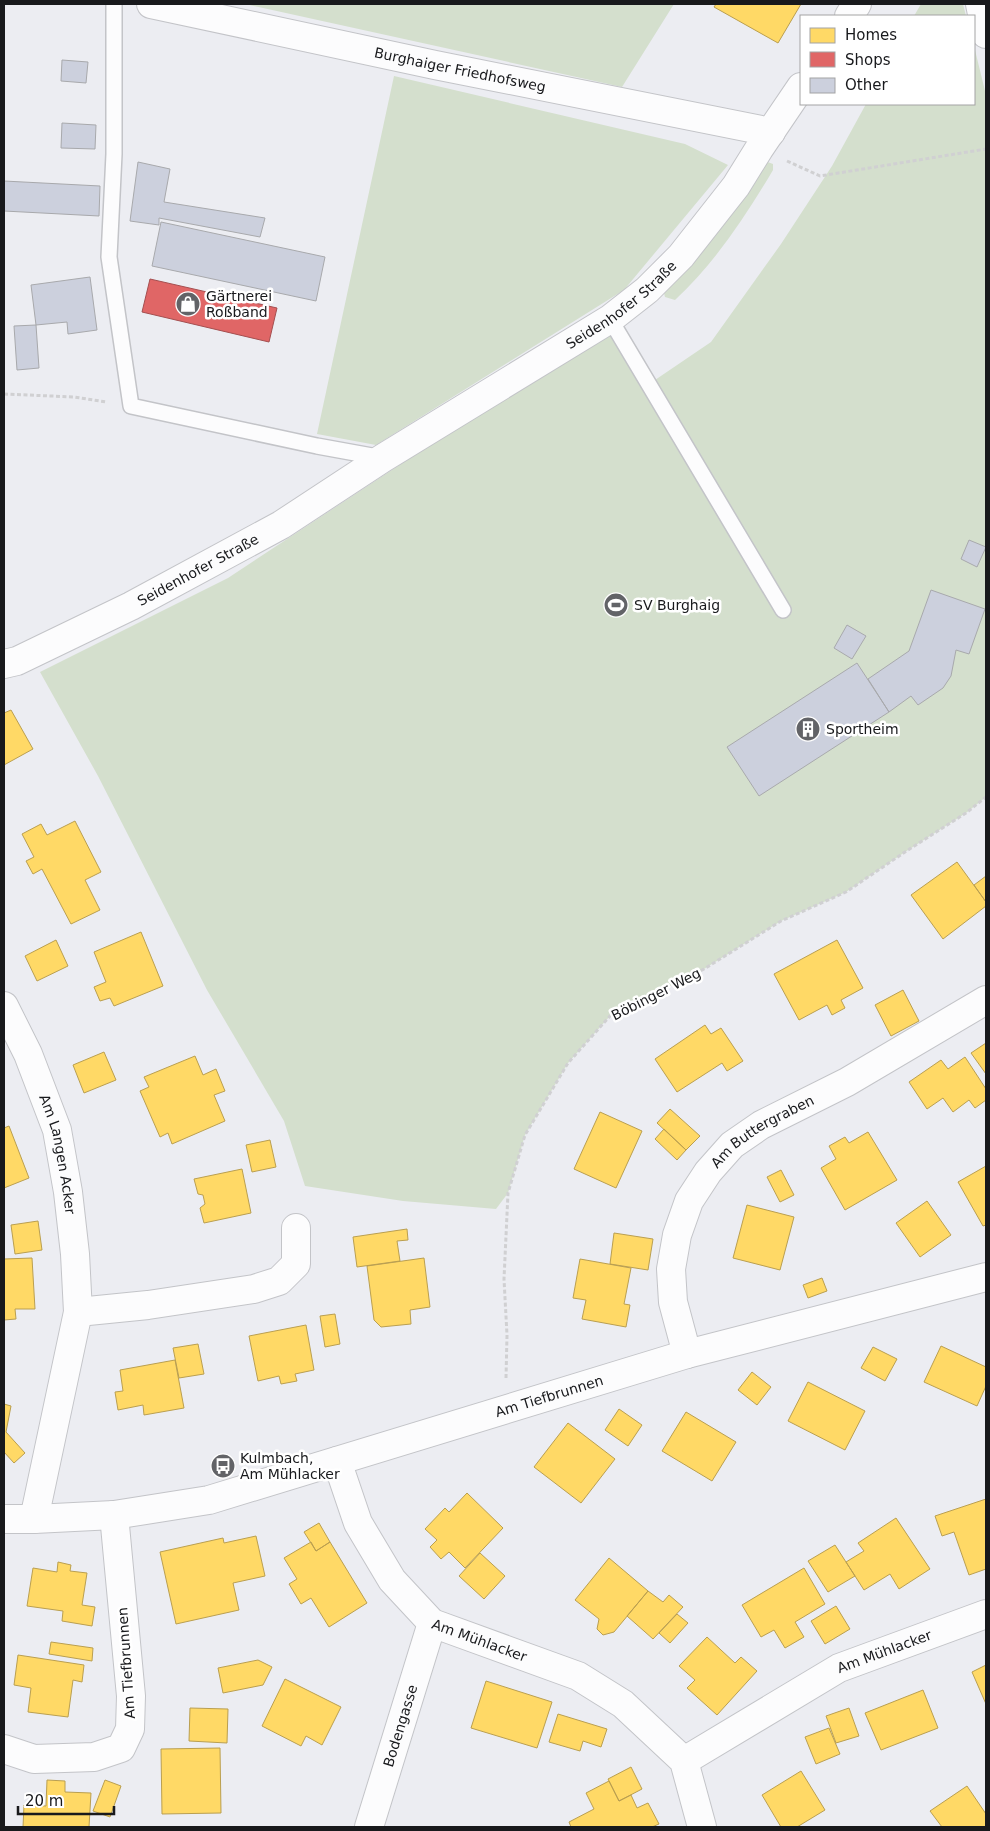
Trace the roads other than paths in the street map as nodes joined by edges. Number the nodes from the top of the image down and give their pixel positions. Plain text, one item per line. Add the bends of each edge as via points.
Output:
1 (114, 4) edge
2 (151, 4) edge
3 (857, 4) edge
4 (980, 4) edge
5 (850, 15) edge
6 (986, 34) edge
7 (800, 88) edge
8 (765, 140) junction
9 (610, 319) junction
10 (382, 458) junction
11 (783, 610) dead end
12 (4, 664) edge
13 (986, 1000) edge
14 (4, 1006) edge
15 (296, 1228) dead end
16 (986, 1277) edge
17 (78, 1312) junction
18 (687, 1354) junction
19 (337, 1461) junction
20 (114, 1515) junction
21 (4, 1519) edge
22 (34, 1519) junction
23 (986, 1614) edge
24 (432, 1623) junction
25 (4, 1749) edge
26 (684, 1761) junction
27 (369, 1827) edge
28 (702, 1827) edge

1 - 10 lane via 110,257 131,406
2 - 8 street, Burghaiger Friedhofsweg
3 - 5 street
4 - 6 street
7 - 8 street, Seidenhofer Straße
8 - 9 street, Seidenhofer Straße via 736,186 681,256 647,290
9 - 10 street, Seidenhofer Straße
9 - 11 lane
10 - 12 street, Seidenhofer Straße via 281,525 131,606 17,661
13 - 18 street, Am Buttergraben via 847,1082 761,1125 732,1145 708,1172 689,1201 677,1234 671,1269 673,1302
14 - 17 street, Am Langen Acker via 28,1054 57,1130 69,1201
15 - 17 street via 296,1264 279,1281 212,1296
16 - 18 street, Am Tiefbrunnen
17 - 22 street, Am Langen Acker
18 - 19 street, Am Tiefbrunnen
19 - 20 street, Am Tiefbrunnen via 209,1500
19 - 24 street, Am Mühlacker via 358,1523 392,1580
20 - 22 street, Am Tiefbrunnen
20 - 25 street, Am Tiefbrunnen via 131,1696 130,1729 121,1748 94,1757 34,1759
21 - 22 street, Am Tiefbrunnen
23 - 26 street, Am Mühlacker via 839,1668
24 - 26 street, Am Mühlacker via 578,1676 623,1704
24 - 27 street, Bodengasse
26 - 28 street

